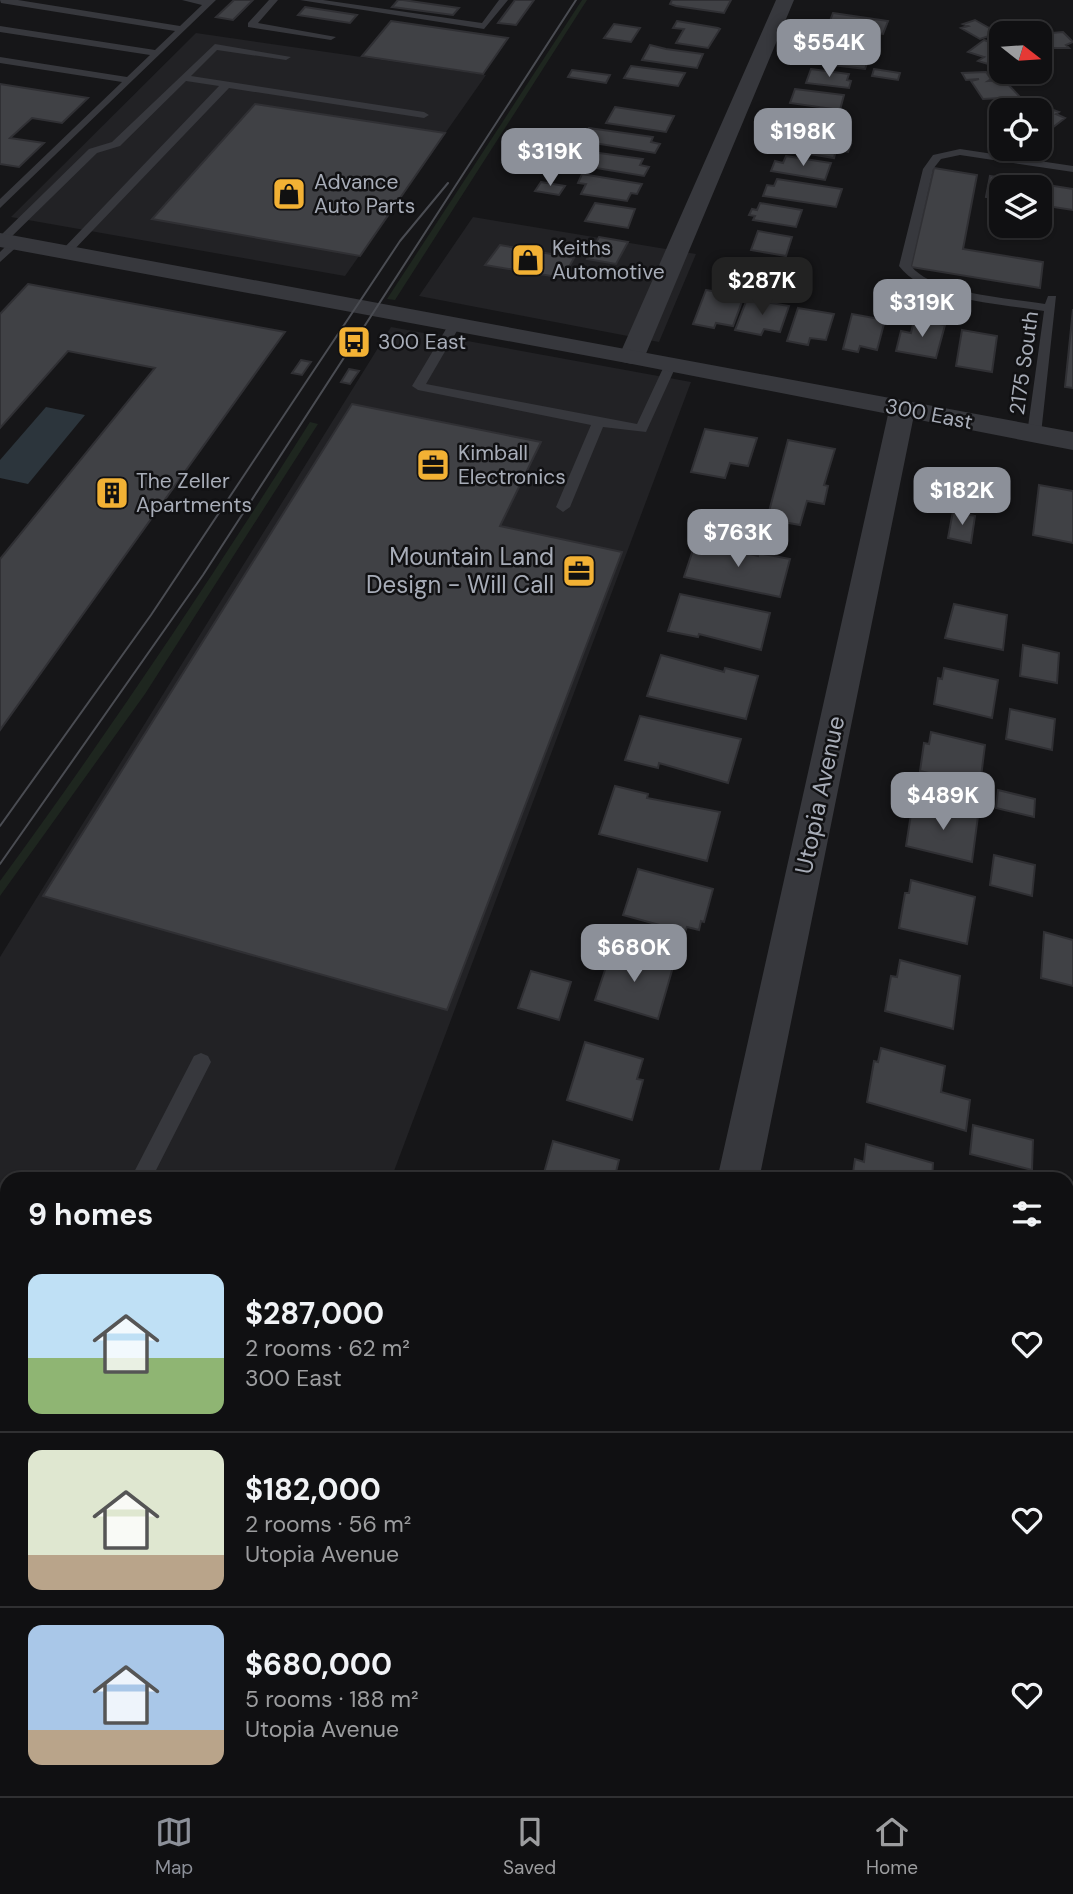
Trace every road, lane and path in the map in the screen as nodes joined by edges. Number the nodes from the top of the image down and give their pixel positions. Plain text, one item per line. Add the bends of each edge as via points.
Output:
1 (1, 0) edge
2 (186, 0) edge
3 (274, 0) edge
4 (304, 0) edge
5 (504, 0) edge
6 (785, 0) edge
7 (210, 2) edge
8 (0, 29) edge
9 (182, 29) junction
10 (331, 37) dead end
11 (156, 54) junction
12 (286, 57) dead end
13 (0, 60) edge
14 (184, 78) junction
15 (128, 80) junction
16 (226, 85) junction
17 (424, 115) dead end
18 (1073, 169) edge
19 (0, 205) edge
20 (4, 245) edge
21 (66, 252) junction
22 (455, 324) junction
23 (632, 356) junction
24 (671, 364) junction
25 (902, 410) junction
26 (599, 422) junction
27 (1034, 434) junction
28 (1073, 441) edge
29 (563, 507) dead end
30 (201, 1062) dead end
31 (144, 1172) edge
32 (740, 1172) edge

1 - 9 lane
2 - 7 lane
3 - 10 lane via 251,25
4 - 5 lane via 484,26
6 - 23 street
7 - 9 lane
8 - 11 lane
9 - 11 lane
11 - 15 lane
12 - 14 lane via 215,47
13 - 15 lane
14 - 16 lane
14 - 20 lane via 116,144 93,151
15 - 19 lane
16 - 17 lane
16 - 21 lane
18 - 27 lane, 2175 South via 960,152 937,157 928,169 905,266 912,278 932,286 1051,302
20 - 21 street, 300 East
21 - 22 street, 300 East
22 - 23 street, 300 East
22 - 26 lane via 418,386
23 - 24 street, 300 East
24 - 25 street, 300 East
24 - 26 lane via 641,429
25 - 27 street, 300 East
25 - 32 street, Utopia Avenue
26 - 29 lane
27 - 28 street, 300 East
30 - 31 lane

